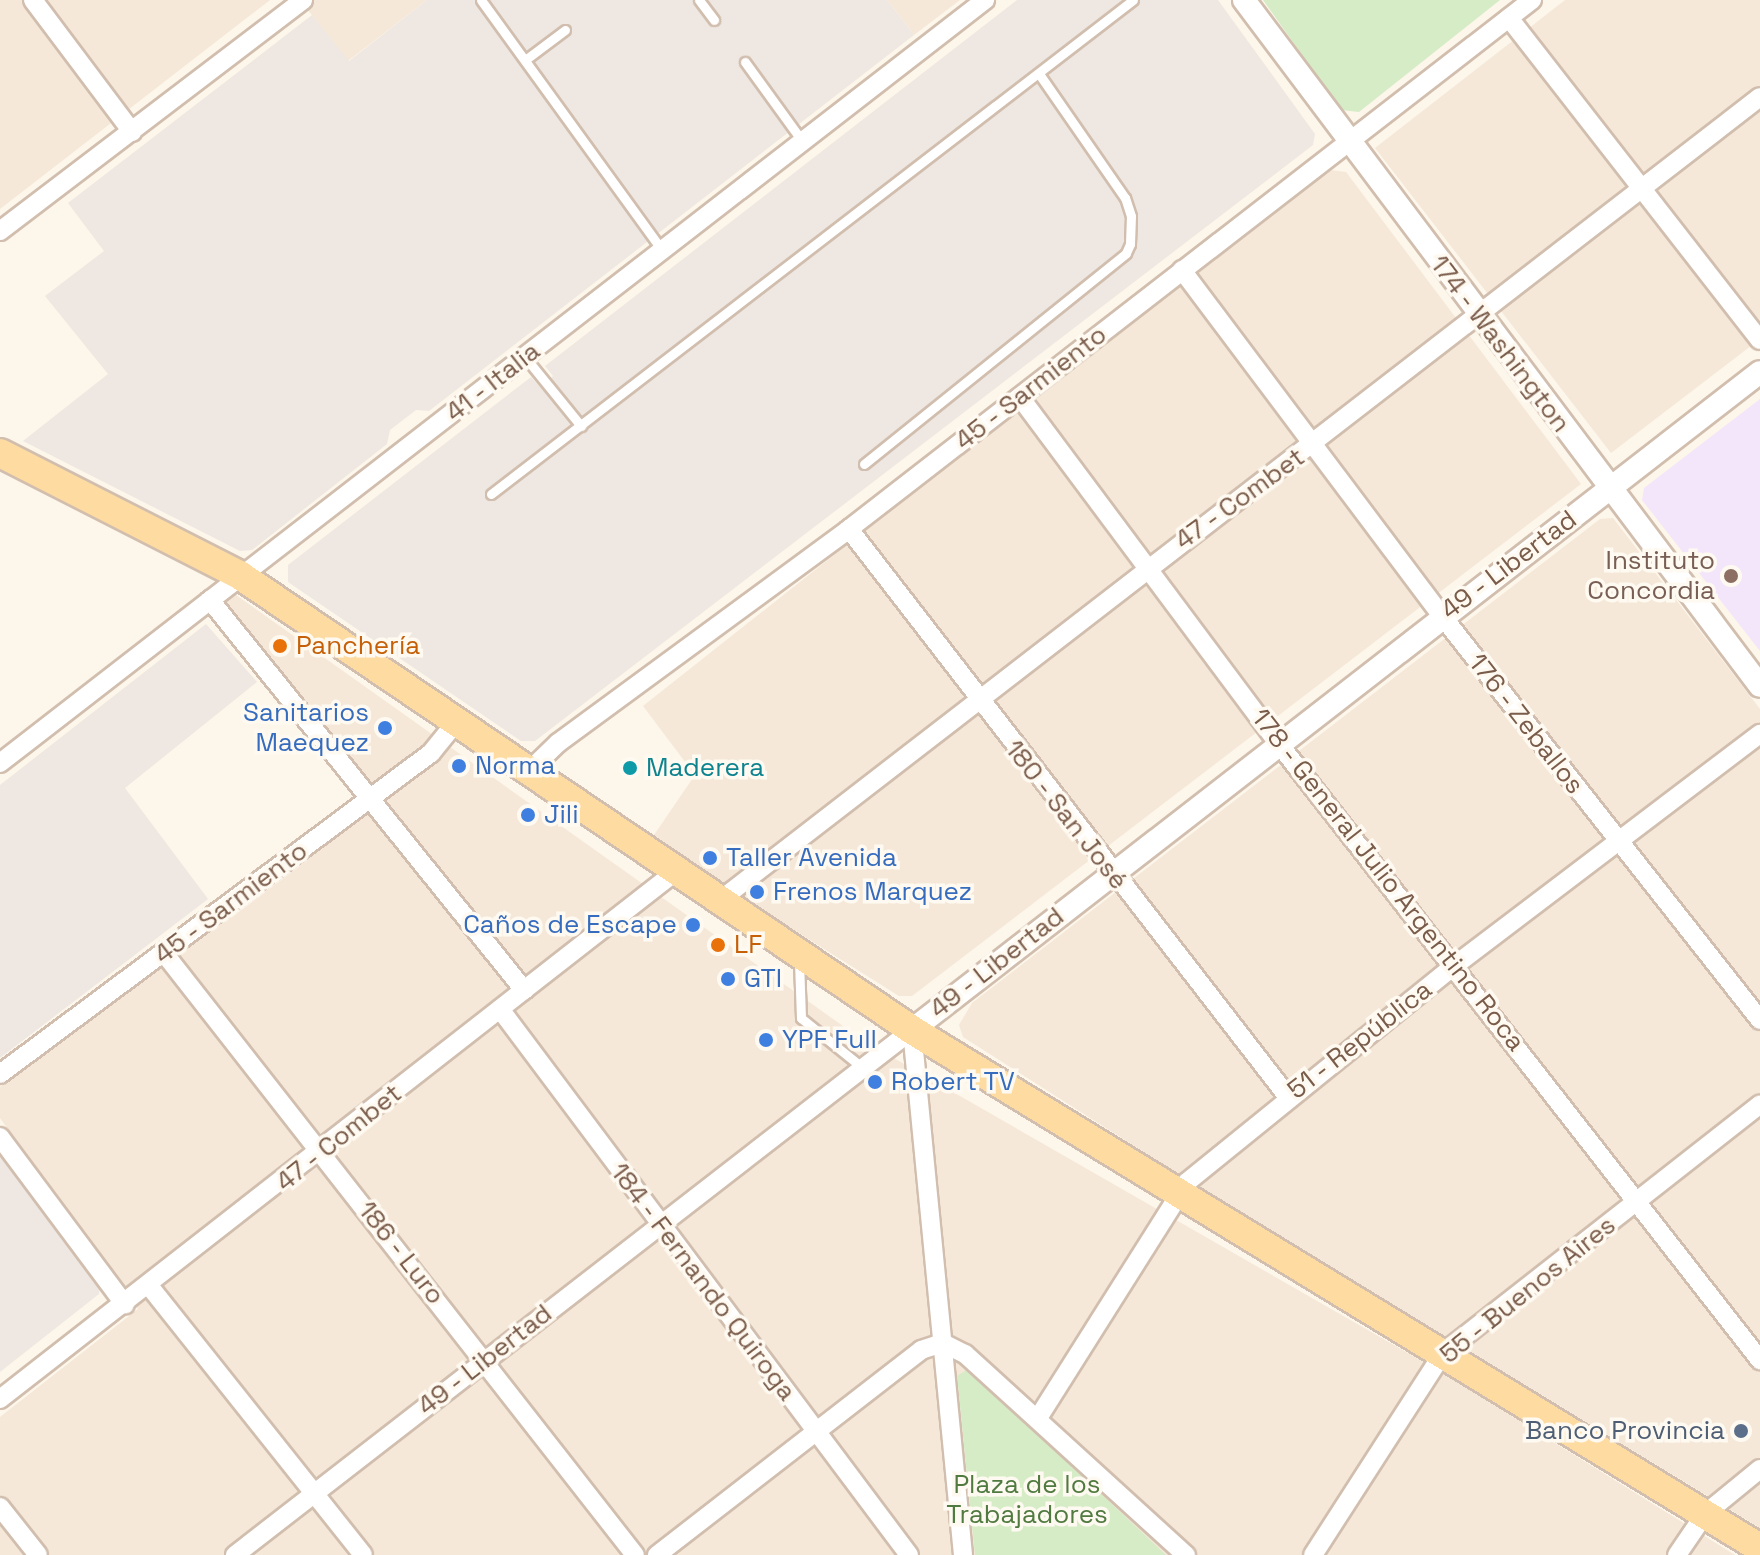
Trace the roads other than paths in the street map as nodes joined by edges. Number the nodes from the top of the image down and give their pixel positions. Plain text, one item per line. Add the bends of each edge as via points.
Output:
1 (33, 0) edge
2 (303, 0) edge
3 (481, 0) edge
4 (699, 0) edge
5 (1133, 0) edge
6 (1244, 0) edge
7 (1532, 0) edge
8 (983, 1) edge
9 (1509, 18) junction
10 (714, 20) dead end
11 (565, 30) dead end
12 (525, 60) junction
13 (745, 62) dead end
14 (1039, 74) junction
15 (1760, 97) edge
16 (132, 132) junction
17 (1348, 141) junction
18 (803, 142) junction
19 (1639, 190) junction
20 (0, 231) edge
21 (663, 251) junction
22 (1182, 270) junction
23 (1477, 315) junction
24 (1760, 340) edge
25 (525, 357) junction
26 (1760, 372) edge
27 (1020, 397) junction
28 (581, 426) junction
29 (1314, 444) junction
30 (0, 453) edge
31 (864, 464) dead end
32 (1609, 489) junction
33 (491, 494) dead end
34 (849, 529) junction
35 (1148, 567) junction
36 (241, 576) junction
37 (210, 600) junction
38 (1442, 616) junction
39 (1760, 686) edge
40 (977, 700) junction
41 (455, 723) junction
42 (1760, 734) edge
43 (1279, 744) junction
44 (0, 763) edge
45 (528, 772) junction
46 (370, 798) junction
47 (1616, 839) junction
48 (674, 873) junction
49 (1111, 874) junction
50 (719, 901) junction
51 (164, 953) junction
52 (799, 954) junction
53 (1454, 966) junction
54 (524, 990) junction
55 (500, 1009) junction
56 (1760, 1020) edge
57 (912, 1030) junction
58 (863, 1068) junction
59 (0, 1074) edge
60 (1288, 1097) junction
61 (1760, 1104) edge
62 (0, 1137) edge
63 (322, 1153) junction
64 (1176, 1193) junction
65 (1638, 1201) junction
66 (660, 1224) junction
67 (150, 1287) junction
68 (125, 1305) junction
69 (943, 1343) junction
70 (1443, 1353) junction
71 (485, 1360) junction
72 (1760, 1360) edge
73 (0, 1399) edge
74 (1038, 1418) junction
75 (815, 1432) junction
76 (1760, 1469) edge
77 (314, 1493) junction
78 (0, 1507) edge
79 (1705, 1514) junction
80 (1760, 1548) edge
81 (38, 1555) edge
82 (235, 1555) edge
83 (363, 1555) edge
84 (635, 1555) edge
85 (657, 1555) edge
86 (909, 1555) edge
87 (963, 1555) edge
88 (1186, 1555) edge
89 (1313, 1555) edge
90 (1677, 1555) edge

1 - 16 street
2 - 16 street
3 - 12 lane
4 - 10 lane
5 - 14 lane
6 - 17 street, 174 - Washington
7 - 9 street, 45 - Sarmiento
8 - 18 street, 41 - Italia
9 - 17 street, 45 - Sarmiento
9 - 19 street
11 - 12 lane
12 - 21 lane
13 - 18 lane
14 - 28 lane
14 - 31 lane via 1125,198 1131,216 1126,253
15 - 19 street, 47 - Combet
16 - 20 street
17 - 22 street, 45 - Sarmiento
17 - 23 street, 174 - Washington
18 - 21 street, 41 - Italia
19 - 23 street, 47 - Combet
19 - 24 street
21 - 25 street, 41 - Italia
22 - 27 street, 45 - Sarmiento
22 - 29 street, 176 - Zeballos
23 - 29 street, 47 - Combet
23 - 32 street, 174 - Washington
25 - 28 lane
25 - 36 street, 41 - Italia
26 - 32 street, 49 - Libertad
27 - 34 street, 45 - Sarmiento
27 - 35 street, 178 - General Julio Argentino Roca
28 - 33 lane
29 - 35 street, 47 - Combet
29 - 38 street, 176 - Zeballos
30 - 36 main road
32 - 38 street, 49 - Libertad
32 - 39 street, 174 - Washington
34 - 40 street, 180 - San José
34 - 45 street, 45 - Sarmiento via 558,743
35 - 40 street, 47 - Combet
35 - 43 street, 178 - General Julio Argentino Roca
36 - 37 street, 41 - Italia
36 - 41 main road
37 - 44 street, 41 - Italia
37 - 46 street
38 - 43 street, 49 - Libertad
38 - 47 street, 176 - Zeballos
40 - 49 street, 180 - San José
40 - 50 street, 47 - Combet
41 - 45 main road
41 - 46 street, 45 - Sarmiento via 431,753
42 - 47 street, 51 - República
43 - 49 street, 49 - Libertad
43 - 53 street, 178 - General Julio Argentino Roca
45 - 48 main road
46 - 51 street, 45 - Sarmiento
46 - 54 street
47 - 53 street, 51 - República
47 - 56 street, 176 - Zeballos
48 - 50 main road
48 - 54 street, 47 - Combet
49 - 57 street, 49 - Libertad
49 - 60 street, 180 - San José
50 - 52 main road
51 - 59 street, 45 - Sarmiento
51 - 63 street, 186 - Luro
52 - 57 main road
52 - 58 lane via 801,1018
53 - 60 street, 51 - República
53 - 65 street, 178 - General Julio Argentino Roca
54 - 55 street, 47 - Combet
55 - 63 street, 47 - Combet
55 - 66 street, 184 - Fernando Quiroga
57 - 58 street, 49 - Libertad
57 - 64 main road
57 - 69 street
58 - 66 street, 49 - Libertad
60 - 64 street, 51 - República
61 - 65 street, 55 - Buenos Aires
62 - 68 street
63 - 67 street, 47 - Combet
63 - 71 street, 186 - Luro
64 - 70 main road
64 - 74 street, 51 - República
65 - 70 street, 55 - Buenos Aires
65 - 72 street, 178 - General Julio Argentino Roca
66 - 71 street, 49 - Libertad
66 - 75 street, 184 - Fernando Quiroga
67 - 68 street, 47 - Combet
67 - 77 street
68 - 73 street, 47 - Combet
69 - 74 street via 965,1354
69 - 75 street via 921,1350
69 - 87 street
70 - 79 main road
70 - 89 street, 55 - Buenos Aires
71 - 77 street, 49 - Libertad
71 - 84 street, 186 - Luro
74 - 88 street
75 - 85 street
75 - 86 street, 184 - Fernando Quiroga
76 - 79 street
77 - 82 street, 49 - Libertad
77 - 83 street
78 - 81 street
79 - 80 main road
79 - 90 street

